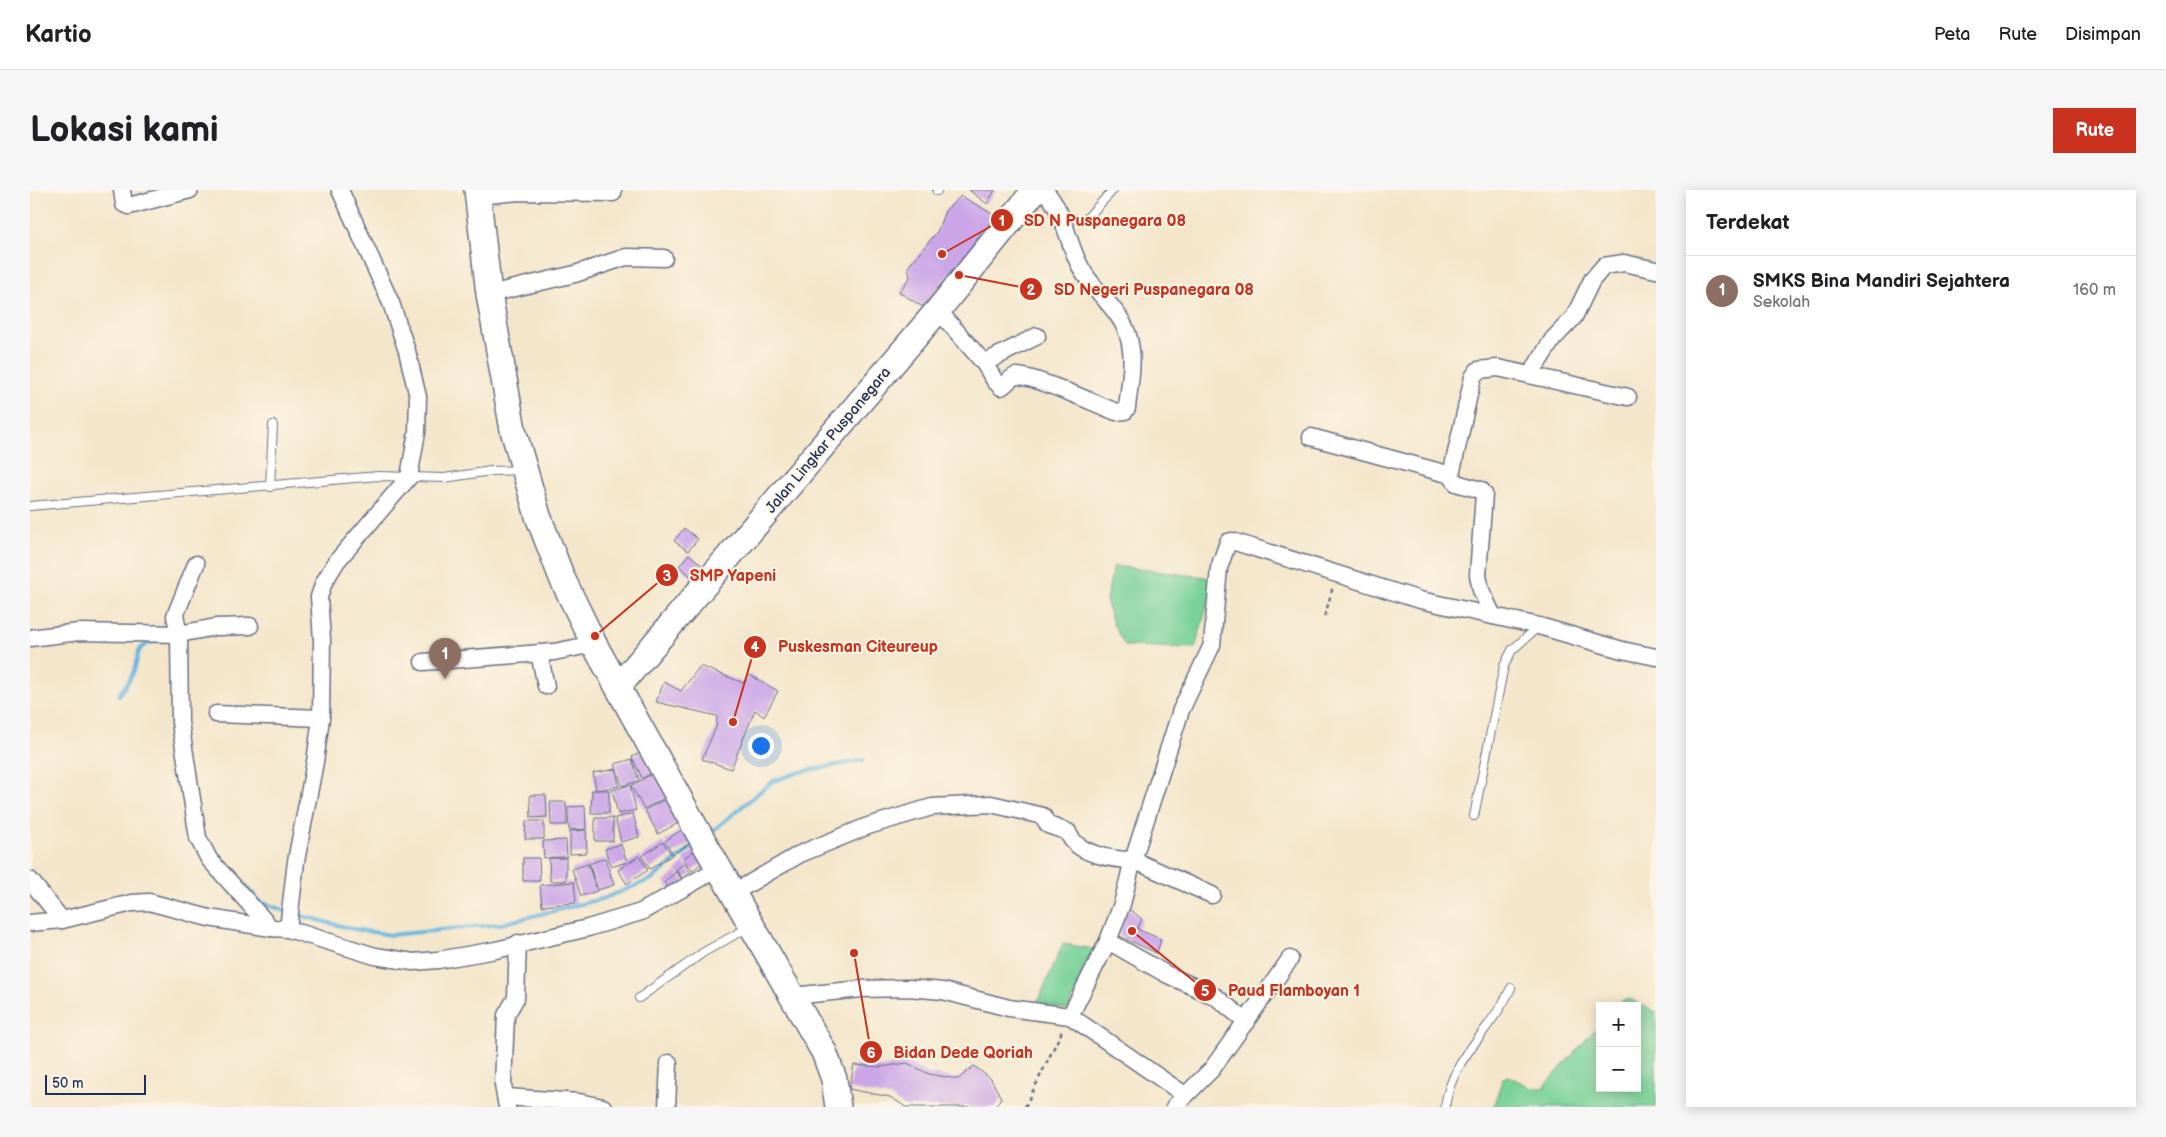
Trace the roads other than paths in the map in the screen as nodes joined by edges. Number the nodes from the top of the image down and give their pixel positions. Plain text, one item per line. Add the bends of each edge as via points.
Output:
1 (122, 190) edge
2 (190, 190) edge
3 (340, 190) edge
4 (613, 190) edge
5 (1034, 190) edge
6 (1044, 190) edge
7 (1113, 190) edge
8 (477, 193) edge
9 (1088, 217) dead end
10 (664, 258) dead end
11 (1656, 270) edge
12 (489, 294) junction
13 (938, 310) junction
14 (1037, 336) dead end
15 (984, 363) junction
16 (1530, 375) junction
17 (1628, 397) dead end
18 (273, 425) dead end
19 (1311, 437) dead end
20 (523, 470) junction
21 (1451, 476) junction
22 (409, 478) junction
23 (270, 487) junction
24 (30, 506) edge
25 (196, 564) dead end
26 (1493, 616) junction
27 (250, 626) dead end
28 (1539, 626) junction
29 (179, 634) junction
30 (30, 638) edge
31 (594, 644) junction
32 (539, 653) junction
33 (1656, 657) edge
34 (423, 662) dead end
35 (546, 686) dead end
36 (618, 687) junction
37 (216, 714) dead end
38 (321, 718) junction
39 (1474, 816) dead end
40 (1133, 860) junction
41 (716, 864) junction
42 (30, 880) edge
43 (733, 892) junction
44 (1212, 895) dead end
45 (62, 920) junction
46 (290, 920) junction
47 (30, 922) edge
48 (753, 925) junction
49 (272, 928) junction
50 (1108, 941) junction
51 (518, 943) junction
52 (1290, 959) dead end
53 (1511, 988) dead end
54 (792, 996) junction
55 (639, 998) dead end
56 (1070, 1016) junction
57 (1247, 1022) junction
58 (669, 1063) dead end
59 (1180, 1101) edge
60 (506, 1102) edge
61 (603, 1107) edge
62 (667, 1107) edge
63 (838, 1107) edge
64 (1445, 1107) edge

1 - 2 street via 124,204 129,206
3 - 22 street via 391,303 407,351 418,397 417,432
4 - 8 street via 613,193
5 - 13 main road, Jalan Lingkar Puspanegara
6 - 15 street via 1062,214 1077,258 1095,288 1122,321 1129,338 1127,408 1116,412 1019,376 999,387
7 - 9 lane
8 - 12 main road
10 - 12 street via 626,257 575,274
11 - 16 street via 1624,263 1604,266 1592,280 1574,317 1553,339
12 - 20 main road
13 - 15 street
13 - 36 main road, Jalan Lingkar Puspanegara
14 - 15 street
16 - 17 street
16 - 21 street via 1498,368 1478,370
18 - 23 lane
19 - 21 street
20 - 22 lane
20 - 31 main road via 562,578
21 - 26 street via 1456,483 1481,490 1484,494 1478,575
22 - 23 lane via 378,476
22 - 38 street via 337,561 321,589 318,606 322,640
23 - 24 lane
25 - 29 street via 176,610
26 - 28 street
26 - 40 street via 1420,600 1232,541 1226,545 1219,568 1212,645 1181,710
27 - 29 street via 216,627
28 - 33 street
28 - 39 lane via 1512,650 1504,666
29 - 30 street via 79,632
29 - 49 street via 180,722 198,838 209,859
31 - 32 street
31 - 36 main road
32 - 34 street
32 - 35 street
36 - 41 main road
37 - 38 street
38 - 46 street via 296,862
40 - 43 street via 1119,860 1083,848 1070,838 1068,832 1048,826 1043,816 991,804 932,807 868,826 800,854
40 - 44 street
40 - 50 street
41 - 43 main road
41 - 51 street via 641,912 588,928
42 - 45 street
43 - 48 main road
45 - 47 street
45 - 49 street via 149,902 209,918
46 - 49 street
46 - 51 street via 375,956 413,962 496,950
48 - 54 main road
48 - 55 lane via 704,952
50 - 56 street
50 - 57 street via 1166,974 1216,997
51 - 60 street via 516,998 506,1015 503,1085
52 - 57 street
53 - 64 lane via 1458,1064
54 - 56 street via 862,988 908,988 943,991 1008,1008
54 - 63 main road via 827,1059
56 - 59 street
57 - 59 street via 1212,1069
58 - 62 street
60 - 61 street via 579,1102

